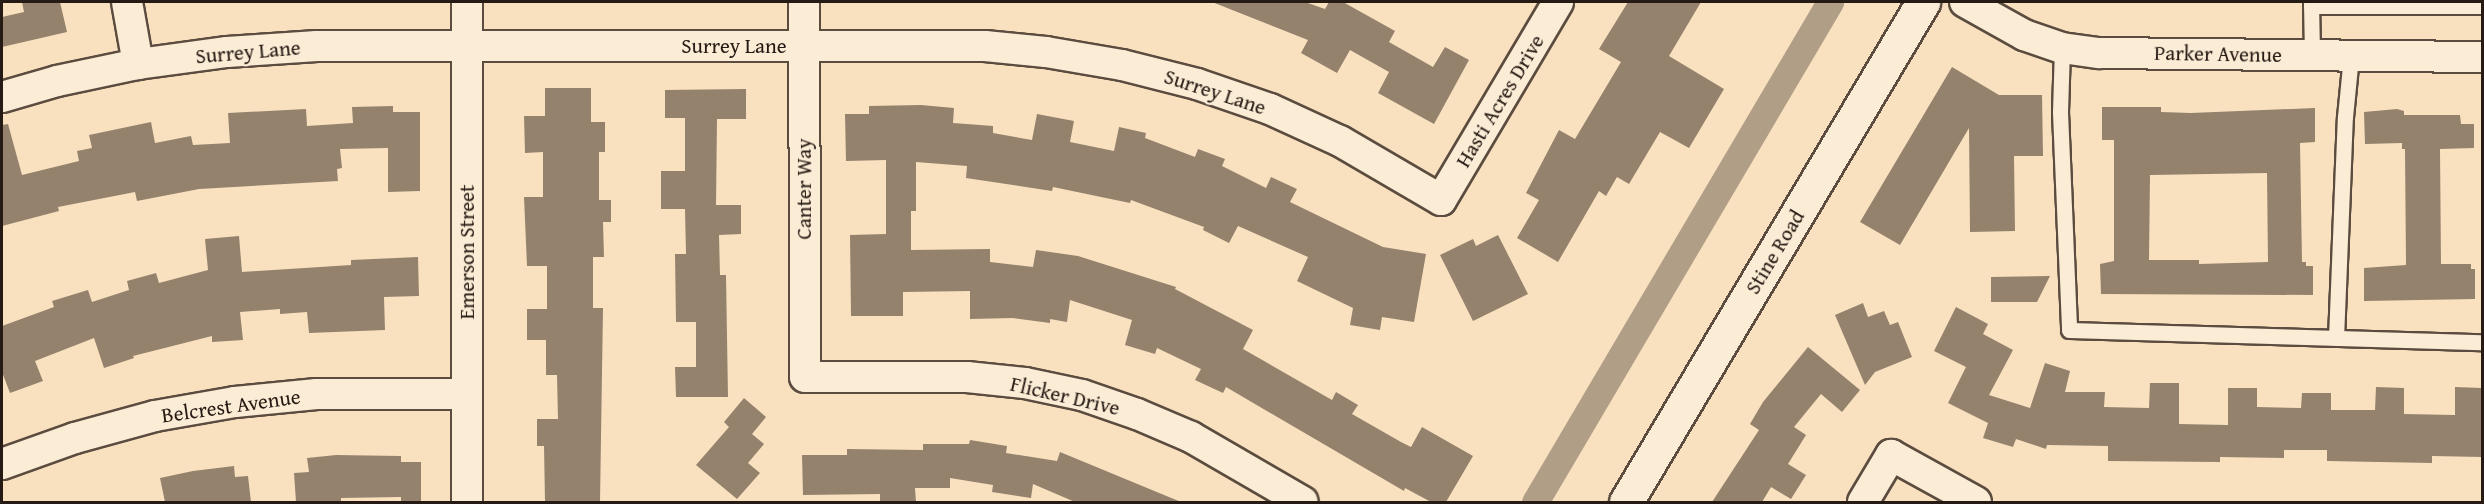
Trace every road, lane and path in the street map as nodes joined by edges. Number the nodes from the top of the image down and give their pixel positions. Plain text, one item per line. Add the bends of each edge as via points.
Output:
1 (127, 2) edge
2 (467, 2) edge
3 (804, 2) edge
4 (1558, 2) edge
5 (1923, 2) edge
6 (1965, 2) edge
7 (2311, 4) edge
8 (2482, 6) edge
9 (467, 45) junction
10 (804, 46) junction
11 (2062, 48) junction
12 (2312, 55) junction
13 (2351, 56) junction
14 (2482, 57) edge
15 (138, 64) junction
16 (2, 97) edge
17 (1441, 200) joint
18 (2336, 338) junction
19 (2482, 342) edge
20 (805, 377) joint
21 (467, 394) junction
22 (2, 464) edge
23 (1267, 493) edge
24 (467, 502) edge
25 (1304, 502) edge
26 (1626, 502) edge
27 (1863, 502) edge
28 (1976, 502) edge

1 - 15 street
2 - 9 street, Emerson Street
3 - 10 street, Canter Way
4 - 17 street, Hasti Acres Drive
5 - 26 street, Stine Road
6 - 11 street, Parker Avenue via 2024,35
7 - 8 lane
7 - 12 lane
9 - 10 street, Surrey Lane
9 - 15 street, Surrey Lane via 317,46 227,52
9 - 21 street, Emerson Street
10 - 17 street, Surrey Lane via 985,46 1122,65 1197,84 1270,110 1340,141
10 - 20 street, Canter Way
11 - 12 street, Parker Avenue via 2098,53
11 - 18 lane via 2060,112 2069,330
12 - 13 street, Parker Avenue
13 - 14 street, Parker Avenue
13 - 18 lane
15 - 16 street, Surrey Lane
18 - 19 lane
20 - 23 street, Flicker Drive via 967,377 1082,395 1191,437
21 - 22 street, Belcrest Avenue via 317,394 235,402 154,416
21 - 24 street, Emerson Street
23 - 25 street, Flicker Drive
27 - 28 street via 1891,455

